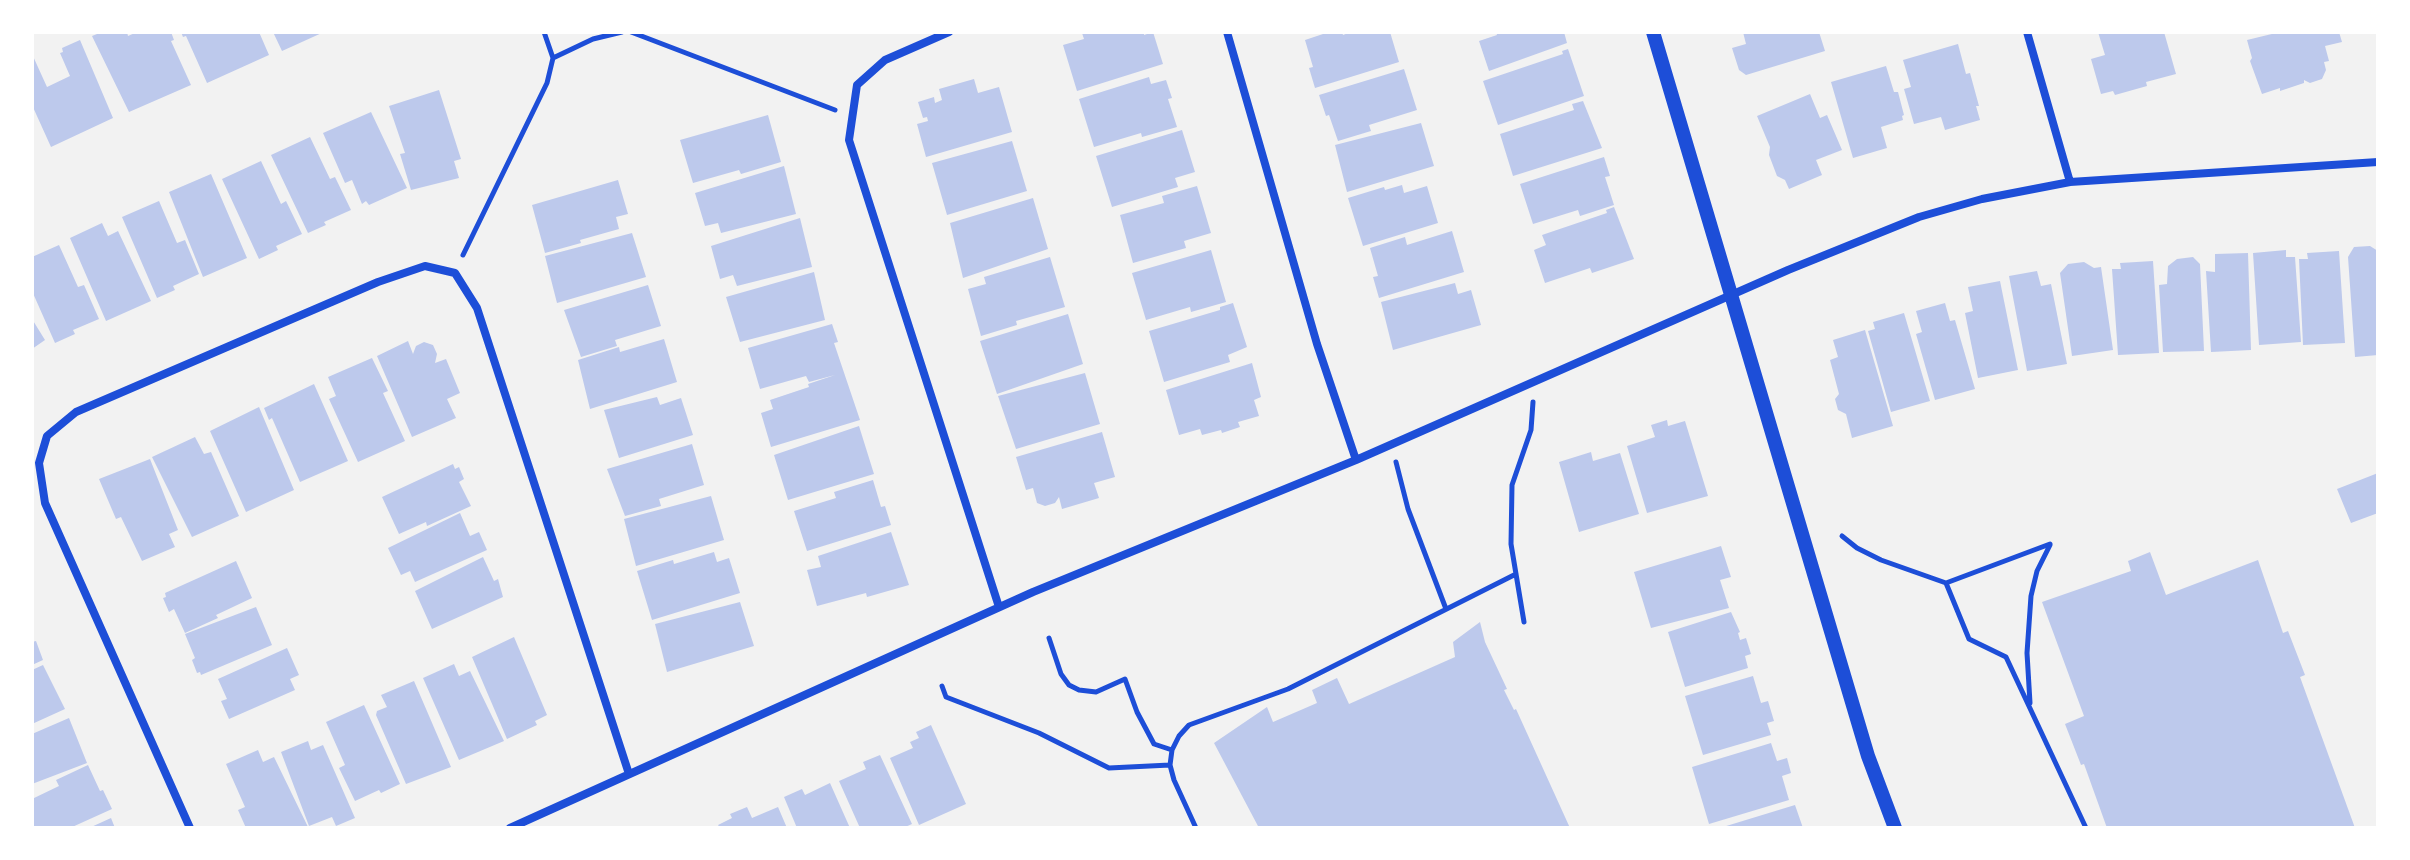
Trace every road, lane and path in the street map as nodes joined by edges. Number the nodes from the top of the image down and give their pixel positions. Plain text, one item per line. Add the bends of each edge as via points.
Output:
1 (544, 32) edge
2 (622, 32) edge
3 (631, 32) edge
4 (949, 32) edge
5 (1227, 32) edge
6 (1653, 32) edge
7 (2027, 32) edge
8 (553, 58) junction
9 (852, 116) junction
10 (2378, 162) edge
11 (2070, 182) junction
12 (455, 273) junction
13 (1732, 296) junction
14 (1535, 382) junction
15 (1392, 444) junction
16 (1356, 460) junction
17 (1842, 536) dead end
18 (1516, 574) junction
19 (1946, 583) junction
20 (999, 607) junction
21 (1446, 609) junction
22 (1524, 622) dead end
23 (1049, 638) dead end
24 (942, 686) dead end
25 (2031, 709) junction
26 (1172, 750) junction
27 (1170, 765) junction
28 (629, 774) junction
29 (190, 828) edge
30 (510, 828) edge
31 (1196, 828) edge
32 (1895, 828) edge
33 (2086, 828) edge

1 - 8 path
2 - 8 path
3 - 9 path
4 - 9 street via 885,60 857,85
5 - 16 street
6 - 13 street
7 - 11 street
8 - 12 path via 547,83
9 - 20 street via 849,140
10 - 11 street
11 - 13 street via 1919,217
12 - 28 street via 477,308
12 - 29 street via 425,266 378,282 76,412 47,436 39,463 45,503
13 - 14 street
13 - 32 street via 1868,756
14 - 15 street
14 - 18 path via 1531,430 1512,485
15 - 16 street
15 - 21 path via 1408,509
16 - 20 street
17 - 19 path via 1881,560
18 - 21 path
18 - 22 path
19 - 25 path via 1969,639 2006,657
19 - 25 path via 2050,544 2031,596
20 - 28 street
21 - 26 path via 1288,689 1189,725
23 - 26 path via 1069,685 1096,692 1125,679 1154,744
24 - 27 path via 946,697 1039,733 1109,768
25 - 33 path
26 - 27 path
27 - 31 path
28 - 30 street

